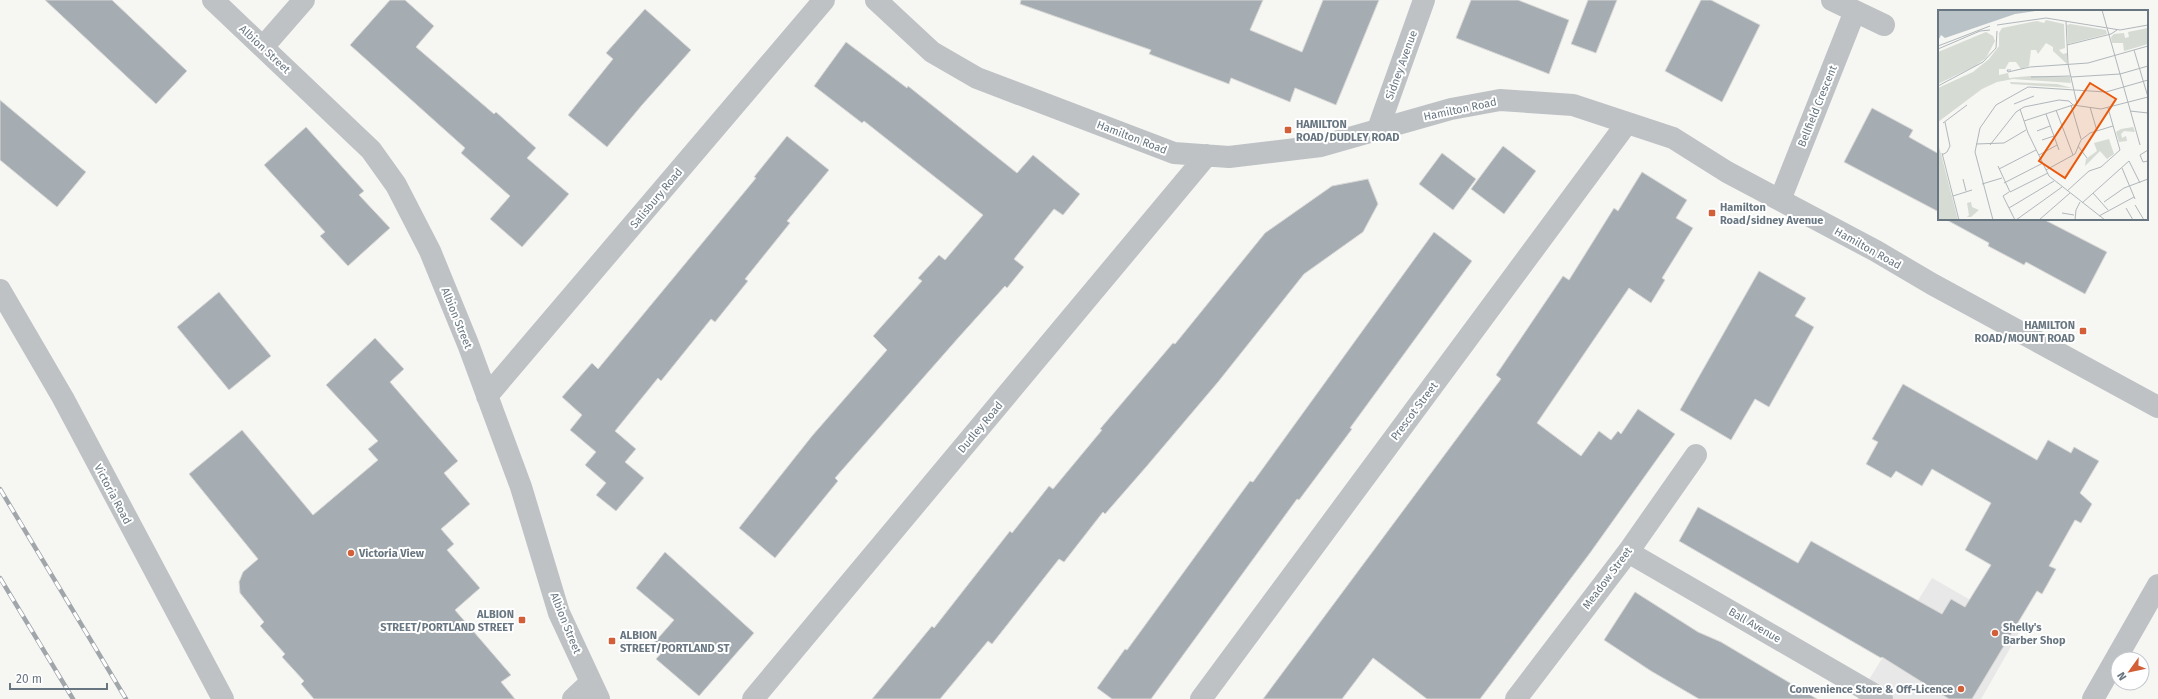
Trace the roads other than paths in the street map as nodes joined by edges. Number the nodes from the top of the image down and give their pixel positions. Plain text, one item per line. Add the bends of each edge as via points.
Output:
1 (213, 0) edge
2 (304, 0) edge
3 (824, 0) edge
4 (876, 0) edge
5 (1424, 0) edge
6 (1832, 0) edge
7 (1855, 11) junction
8 (1884, 25) dead end
9 (263, 48) junction
10 (1627, 123) junction
11 (1378, 129) junction
12 (1207, 155) junction
13 (1780, 200) junction
14 (0, 290) edge
15 (487, 396) junction
16 (2158, 407) edge
17 (1696, 455) dead end
18 (1628, 552) junction
19 (2158, 584) edge
20 (2150, 617) edge
21 (595, 690) edge
22 (223, 699) edge
23 (573, 699) edge
24 (753, 699) edge
25 (1201, 699) edge
26 (1516, 699) edge
27 (1882, 699) edge
28 (2093, 699) edge

1 - 9 street, Albion Street
2 - 9 street
3 - 15 street, Salisbury Road
4 - 12 street, Hamilton Road via 932,52 977,78 1174,153
5 - 11 street, Sidney Avenue
6 - 7 street
7 - 8 street
7 - 13 street, Bellfield Crescent
9 - 15 street, Albion Street via 371,150 396,185 430,251
10 - 11 street, Hamilton Road via 1573,105 1500,100 1451,109
10 - 13 street, Hamilton Road via 1673,138 1727,172
10 - 25 street, Prescot Street
11 - 12 street, Hamilton Road via 1321,146 1256,155
12 - 24 street, Dudley Road
13 - 16 street, Hamilton Road
14 - 22 street, Victoria Road via 63,398
15 - 21 street, Albion Street via 521,487 559,613
17 - 18 street, Meadow Street
18 - 26 street, Meadow Street
18 - 27 street, Ball Avenue
19 - 20 street
20 - 28 street
21 - 23 street

